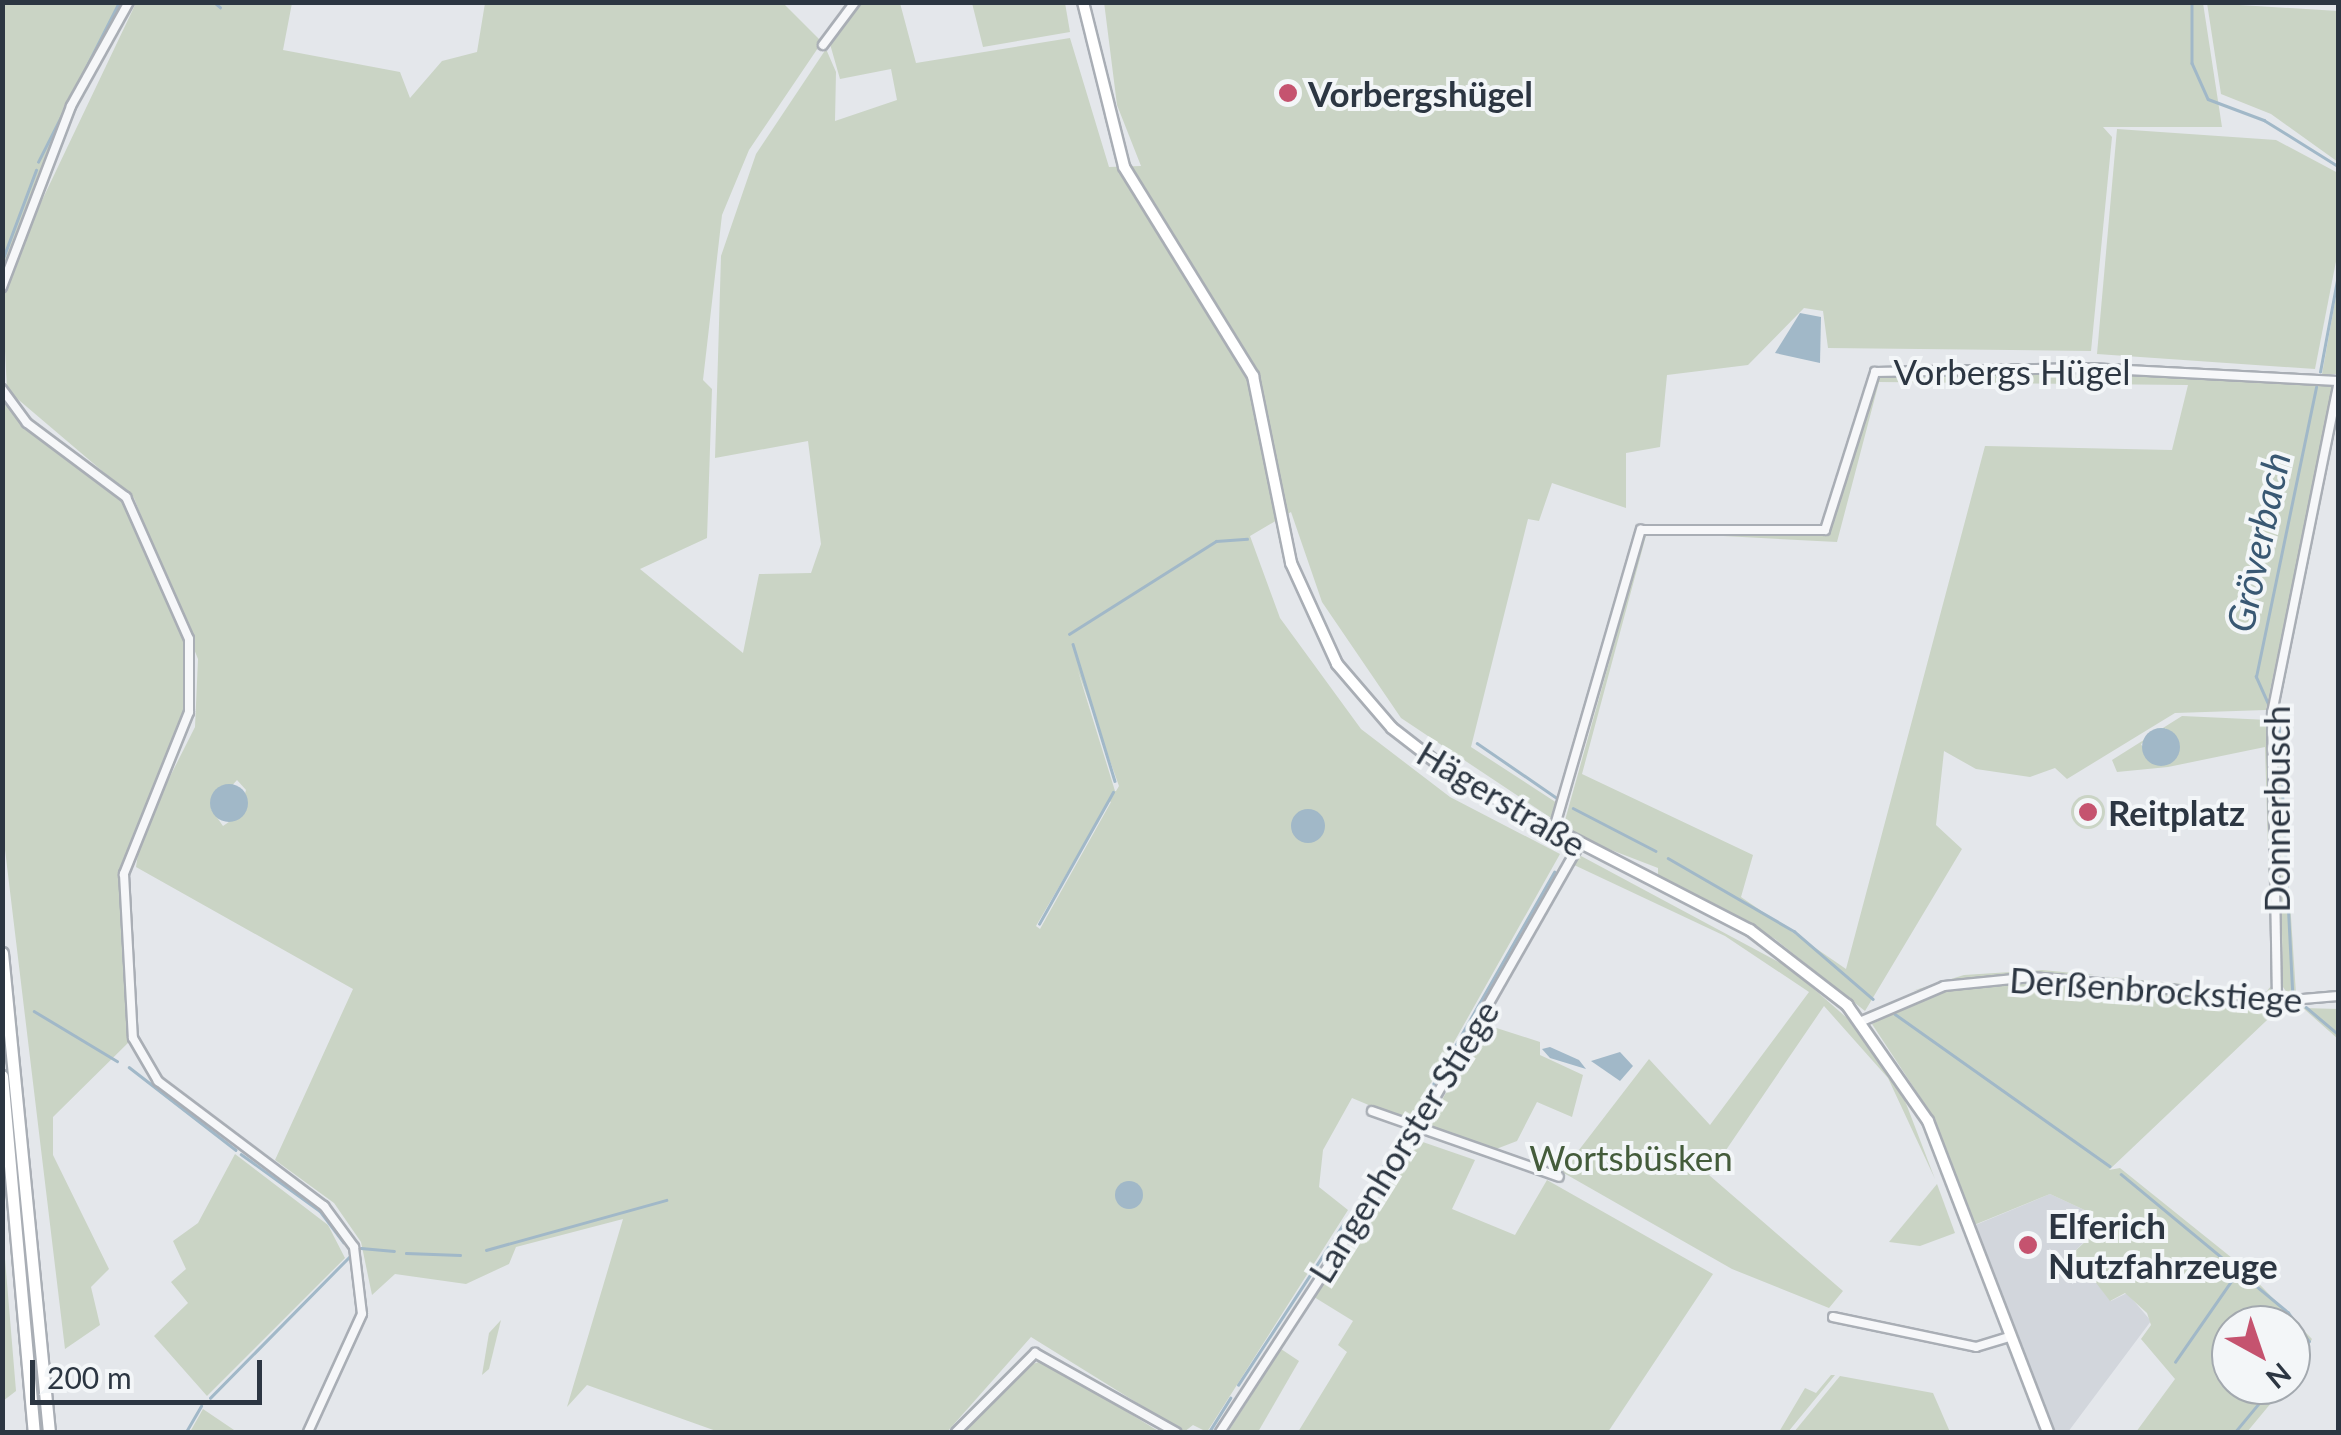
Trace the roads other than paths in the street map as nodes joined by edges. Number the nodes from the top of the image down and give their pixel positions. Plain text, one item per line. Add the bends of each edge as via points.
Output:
1 (128, 2) edge
2 (855, 2) edge
3 (1084, 2) edge
4 (823, 44) dead end
5 (2, 287) edge
6 (2338, 383) edge
7 (2, 389) edge
8 (1553, 832) junction
9 (1579, 845) junction
10 (2, 953) edge
11 (2338, 996) edge
12 (2277, 999) junction
13 (1862, 1022) junction
14 (2, 1076) edge
15 (1372, 1111) dead end
16 (1416, 1131) junction
17 (1559, 1177) dead end
18 (1834, 1318) dead end
19 (2008, 1337) junction
20 (2045, 1431) edge
21 (34, 1432) edge
22 (49, 1432) edge
23 (308, 1432) edge
24 (956, 1432) edge
25 (1176, 1432) edge
26 (1220, 1432) edge

1 - 5 street via 71,106
2 - 4 street
3 - 8 main road, Hägerstraße via 1124,167 1253,376 1291,563 1323,641 1402,738
6 - 8 street, Vorbergs Hügel via 2089,368 1878,371 1825,530 1640,530
6 - 12 street, Donnerbusch via 2272,713
7 - 23 street via 20,416 126,497 189,640 189,712 124,874 133,1038 158,1081 324,1206 354,1246 362,1314
8 - 9 main road, Hägerstraße
9 - 13 main road, Hägerstraße via 1764,938
9 - 16 street, Langenhorster Stiege
10 - 22 highway
11 - 12 street, Derßenbrockstiege
12 - 13 street, Derßenbrockstiege via 2017,978 1944,986
13 - 19 main road, Hägerstraße via 1928,1122
14 - 21 highway
15 - 16 street
16 - 17 street
16 - 26 street, Langenhorster Stiege
18 - 19 street via 1976,1347
19 - 20 main road, Hägerstraße
24 - 25 street via 1015,1365 1038,1353

